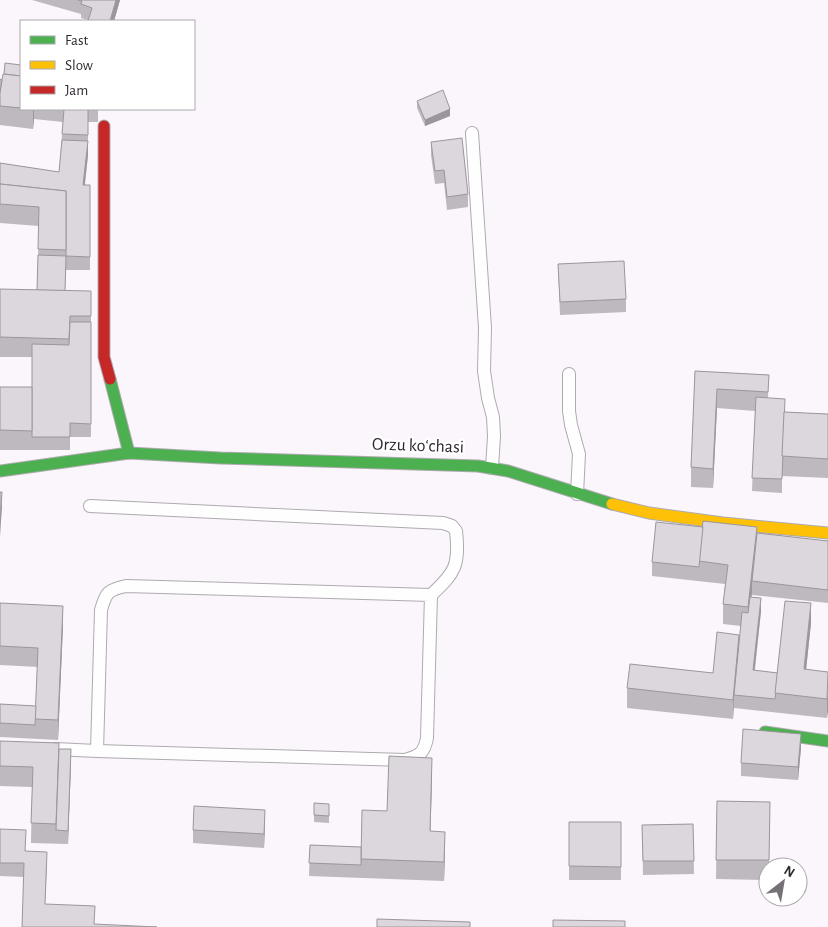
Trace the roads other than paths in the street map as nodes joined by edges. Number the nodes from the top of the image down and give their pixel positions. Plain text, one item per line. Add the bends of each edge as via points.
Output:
1 (104, 126) dead end
2 (472, 133) dead end
3 (569, 374) dead end
4 (129, 453) junction
5 (492, 468) junction
6 (0, 471) edge
7 (577, 494) junction
8 (90, 506) dead end
9 (828, 533) edge
10 (431, 595) junction
11 (758, 731) edge
12 (828, 741) edge
13 (40, 749) edge
14 (97, 750) junction

1 - 4 street via 104,357
2 - 5 lane via 485,328 484,371 494,417
3 - 7 lane via 569,411 579,454
4 - 5 street, Orzu koʻchasi
4 - 6 street, Orzu koʻchasi
5 - 7 street, Orzu koʻchasi
7 - 9 street, Orzu koʻchasi via 649,513
8 - 10 lane via 443,523 456,531 456,560 447,580
10 - 14 lane via 126,586 113,589 104,598 101,610
10 - 14 lane via 427,738 425,748 416,757 405,760
11 - 12 street
13 - 14 lane

